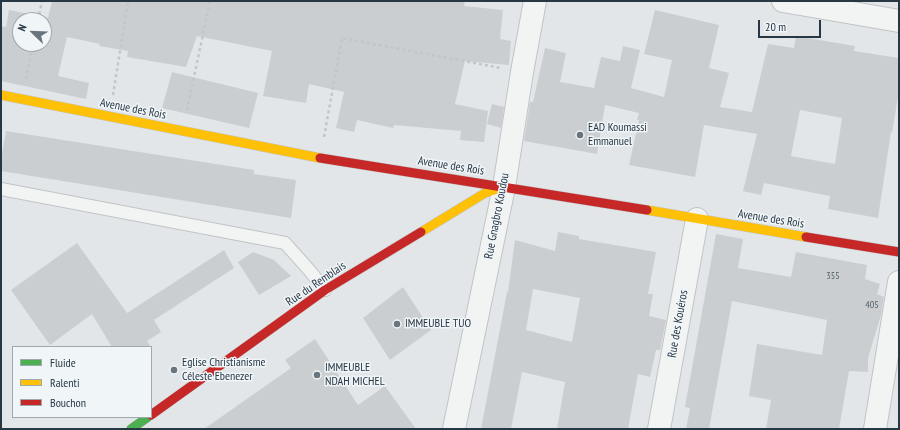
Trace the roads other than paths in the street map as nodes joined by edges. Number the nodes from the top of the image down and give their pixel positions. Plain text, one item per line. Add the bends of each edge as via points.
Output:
1 (535, 1) edge
2 (783, 1) edge
3 (899, 21) edge
4 (1, 95) edge
5 (504, 186) junction
6 (1, 190) edge
7 (697, 219) junction
8 (899, 252) edge
9 (899, 282) edge
10 (326, 290) junction
11 (152, 414) edge
12 (147, 418) edge
13 (131, 429) edge
14 (454, 429) edge
15 (659, 429) edge
16 (875, 429) edge

1 - 5 street, Rue Gnagbro Koudou
2 - 3 street
4 - 5 street, Avenue des Rois via 320,158
5 - 7 street, Avenue des Rois
5 - 10 street, Rue du Remblais via 485,193
5 - 14 street, Rue Gnagbro Koudou
6 - 10 lane via 284,243
7 - 8 street, Avenue des Rois
7 - 15 street, Rue des Kouéros
9 - 16 street
10 - 11 street, Rue du Remblais
12 - 13 street

